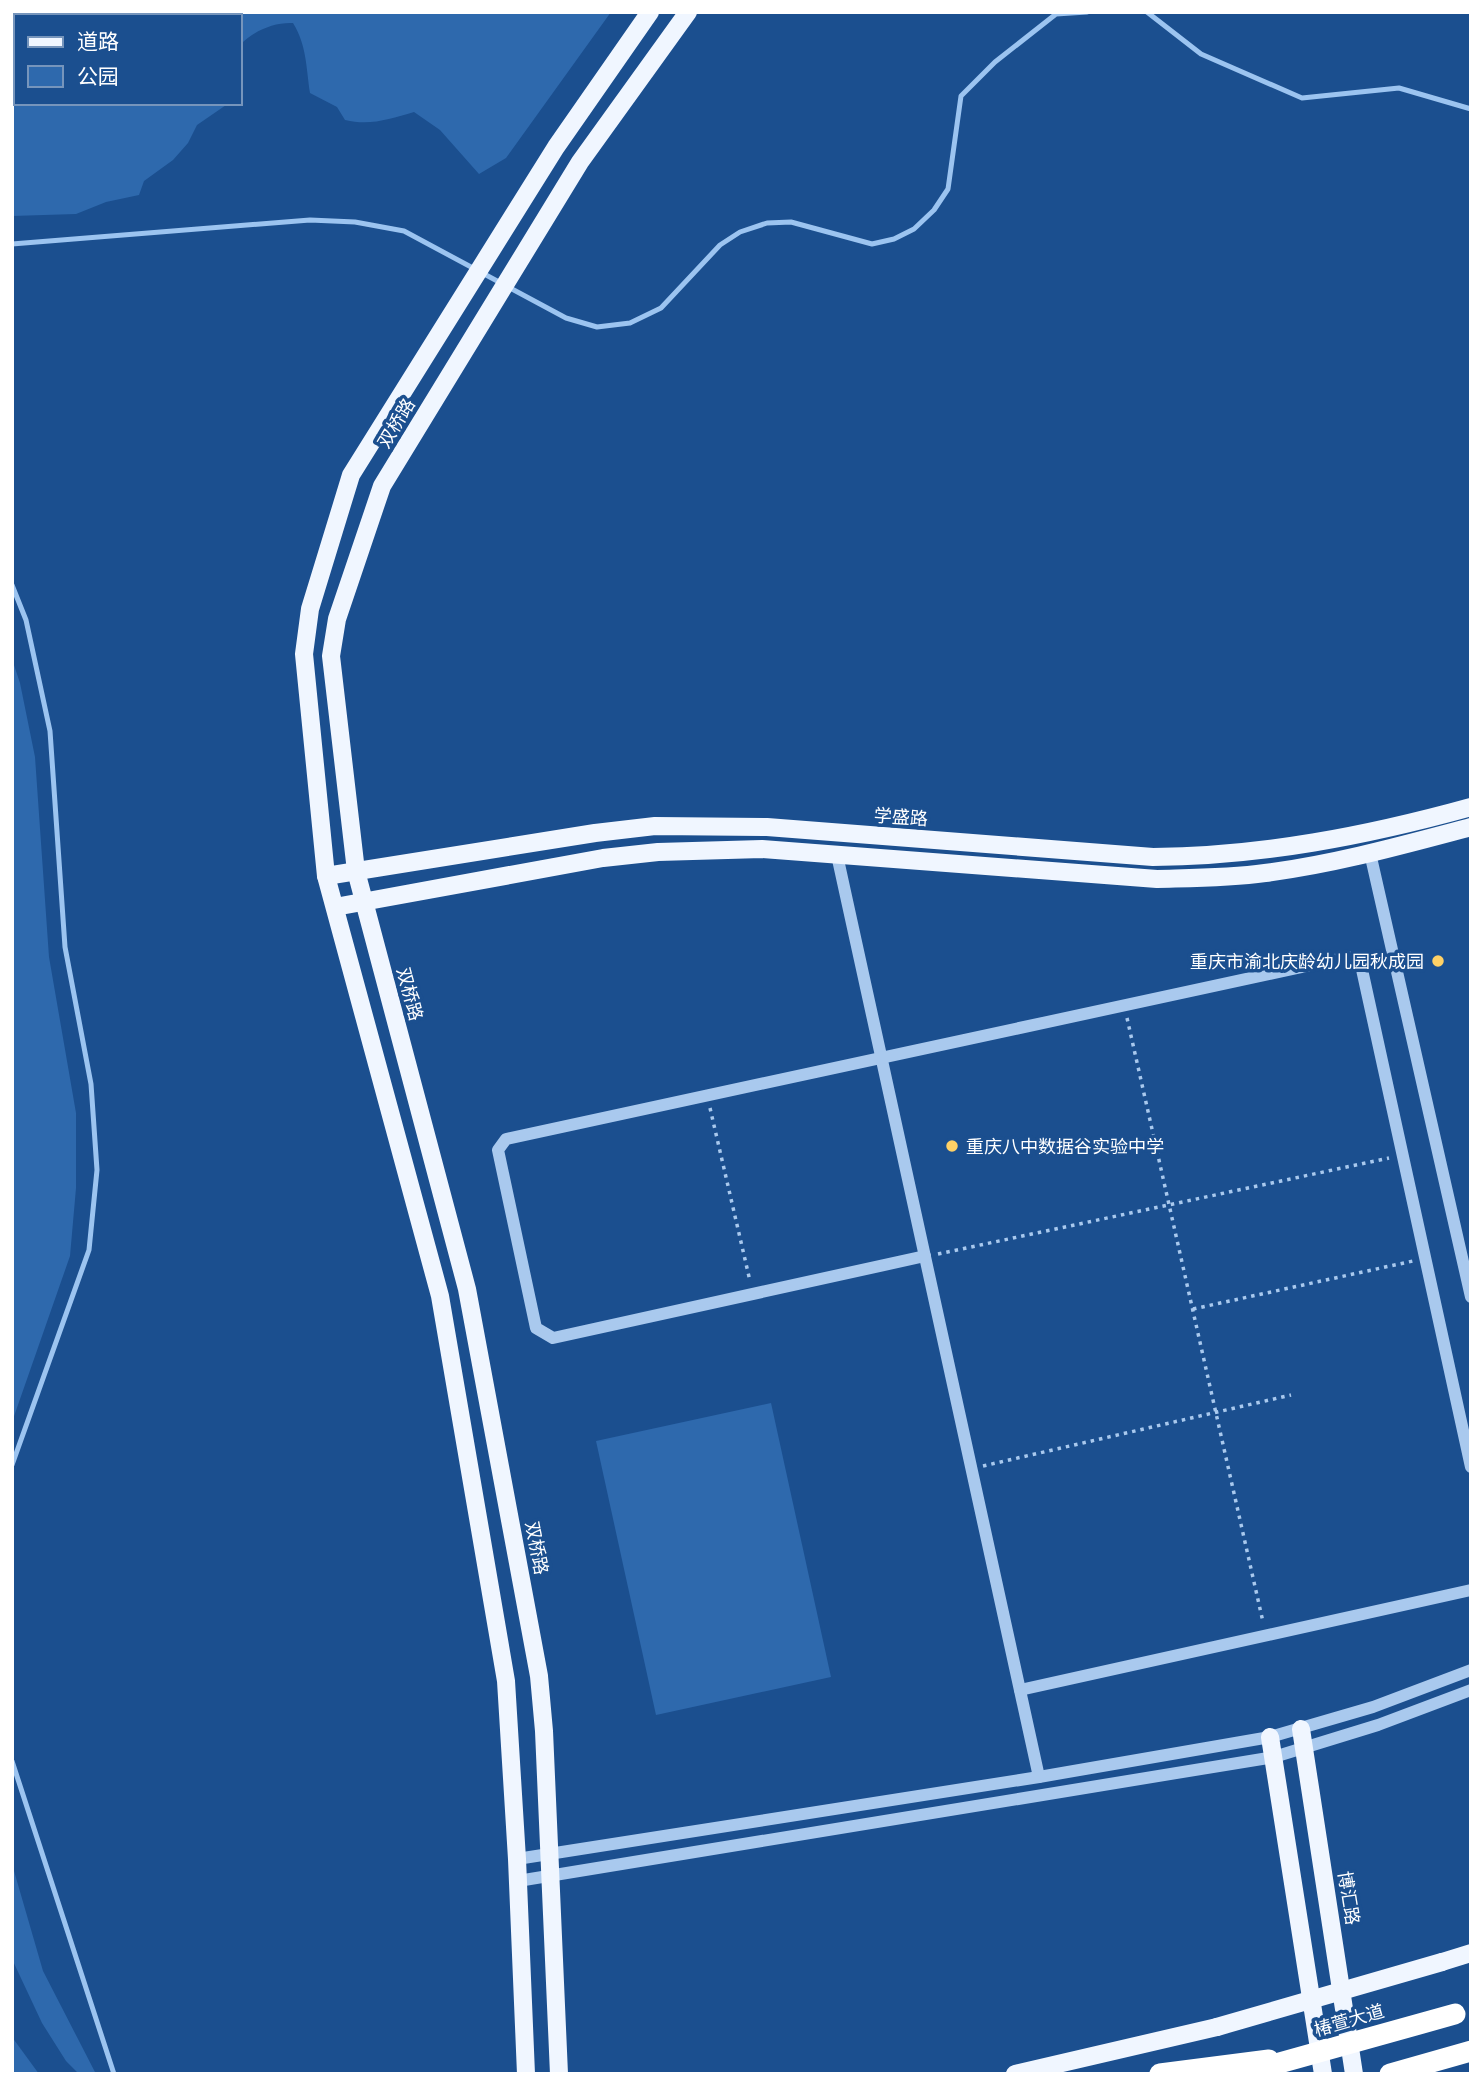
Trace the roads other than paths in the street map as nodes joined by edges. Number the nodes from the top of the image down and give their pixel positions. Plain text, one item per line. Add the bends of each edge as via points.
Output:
1 (650, 12) edge
2 (688, 12) edge
3 (1471, 807) edge
4 (1471, 827) edge
5 (1370, 853) junction
6 (837, 855) junction
7 (356, 871) junction
8 (326, 876) junction
9 (364, 902) junction
10 (335, 907) junction
11 (882, 1058) junction
12 (925, 1256) junction
13 (1471, 1297) edge
14 (1471, 1467) edge
15 (1471, 1590) edge
16 (1471, 1670) edge
17 (1020, 1690) junction
18 (1471, 1690) edge
19 (1301, 1729) junction
20 (1270, 1737) junction
21 (1304, 1748) junction
22 (1274, 1757) junction
23 (1039, 1777) junction
24 (550, 1855) junction
25 (517, 1859) junction
26 (550, 1876) junction
27 (518, 1881) junction
28 (1471, 1953) edge
29 (1463, 2011) edge
30 (1466, 2053) edge
31 (1231, 2069) edge
32 (526, 2074) edge
33 (559, 2074) edge
34 (1016, 2074) edge
35 (1160, 2074) edge
36 (1323, 2074) edge
37 (1354, 2074) edge
38 (1390, 2074) edge

1 - 8 main road, 双桥路 via 556,147 351,475 310,609 304,654
2 - 7 main road, 双桥路 via 580,162 382,486 337,619 331,656
3 - 7 main road, 学盛路 via 1337,839 1205,856 1153,857 767,827 655,826
4 - 5 main road
5 - 6 main road via 1265,873 1169,879
5 - 13 street
6 - 9 main road via 762,849 658,852
6 - 11 street
7 - 8 main road, 学盛路
7 - 9 main road, 双桥路
8 - 10 main road, 双桥路
9 - 10 main road
9 - 24 main road, 双桥路 via 467,1289 539,1676
10 - 25 main road, 双桥路 via 440,1296 506,1681
11 - 12 street
11 - 12 street via 506,1139 498,1150 536,1328 553,1338
11 - 14 street via 1348,957 1361,965
12 - 17 street
15 - 17 street
16 - 19 street
17 - 23 street
18 - 21 street
19 - 20 street
19 - 21 main road, 博汇路
20 - 22 main road
20 - 23 street
21 - 22 street
21 - 37 main road, 博汇路
22 - 26 street
22 - 36 main road
23 - 24 street
24 - 25 street
24 - 26 main road, 双桥路
25 - 27 main road, 双桥路
26 - 27 street
26 - 33 main road, 双桥路
27 - 32 main road, 双桥路
28 - 34 main road, bridge via 1217,2027
29 - 31 highway, 椿萱大道, bridge via 1296,2058
30 - 38 highway
31 - 35 highway, 椿萱大道

